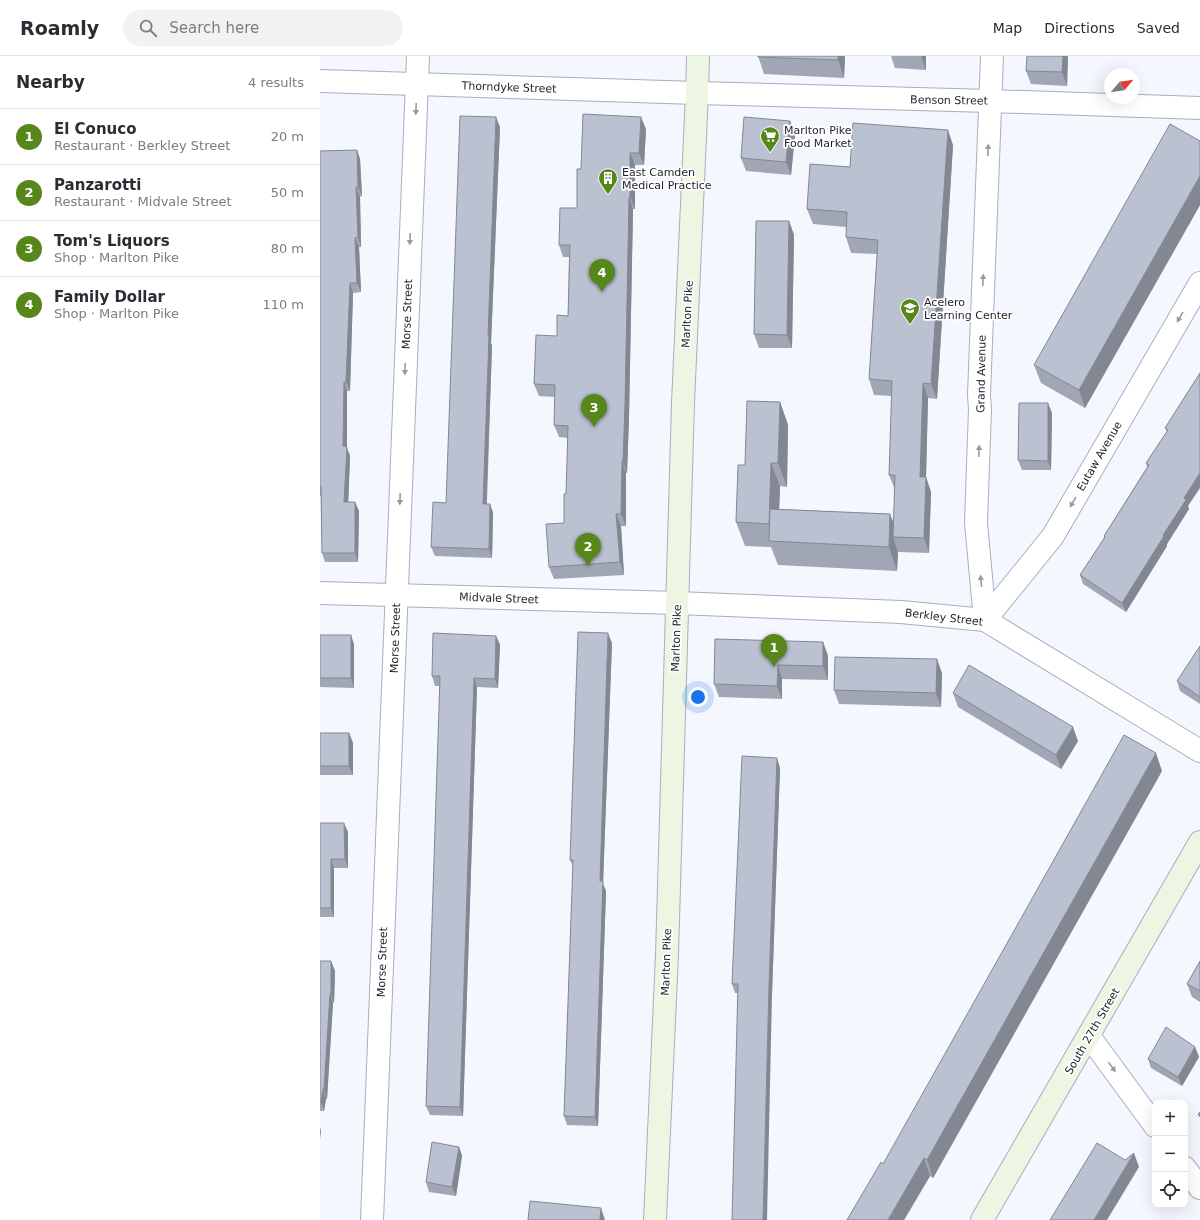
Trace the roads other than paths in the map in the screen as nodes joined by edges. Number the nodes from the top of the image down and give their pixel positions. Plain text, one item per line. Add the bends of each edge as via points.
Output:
1 (418, 56) edge
2 (698, 56) edge
3 (992, 56) edge
4 (320, 81) edge
5 (417, 84) junction
6 (697, 93) junction
7 (990, 101) junction
8 (1200, 108) edge
9 (1200, 283) edge
10 (320, 593) edge
11 (396, 595) junction
12 (677, 603) junction
13 (985, 620) junction
14 (1200, 751) edge
15 (1200, 842) edge
16 (1089, 1036) junction
17 (1152, 1122) edge
18 (1188, 1172) edge
19 (1200, 1188) edge
20 (372, 1220) edge
21 (655, 1220) edge
22 (982, 1220) edge

1 - 5 street, Morse Street
2 - 6 main road, Marlton Pike
3 - 7 street, Grand Avenue
4 - 5 street, Thorndyke Street
5 - 6 street, Thorndyke Street
5 -> 11 street, Morse Street
6 - 7 street, Benson Street
6 - 12 main road, Marlton Pike
7 - 8 street, Benson Street
13 -> 7 street, Grand Avenue via 976,523
9 -> 13 street, Eutaw Avenue via 1053,536
10 - 11 street, Midvale Street
11 - 12 street, Midvale Street
11 - 20 street, Morse Street
12 - 13 street, Berkley Street via 901,612
12 - 21 main road, Marlton Pike via 667,948
13 - 14 street, Berkley Street
15 - 16 main road, South 27th Street
16 -> 17 street
16 - 22 main road, South 27th Street
18 - 19 street

